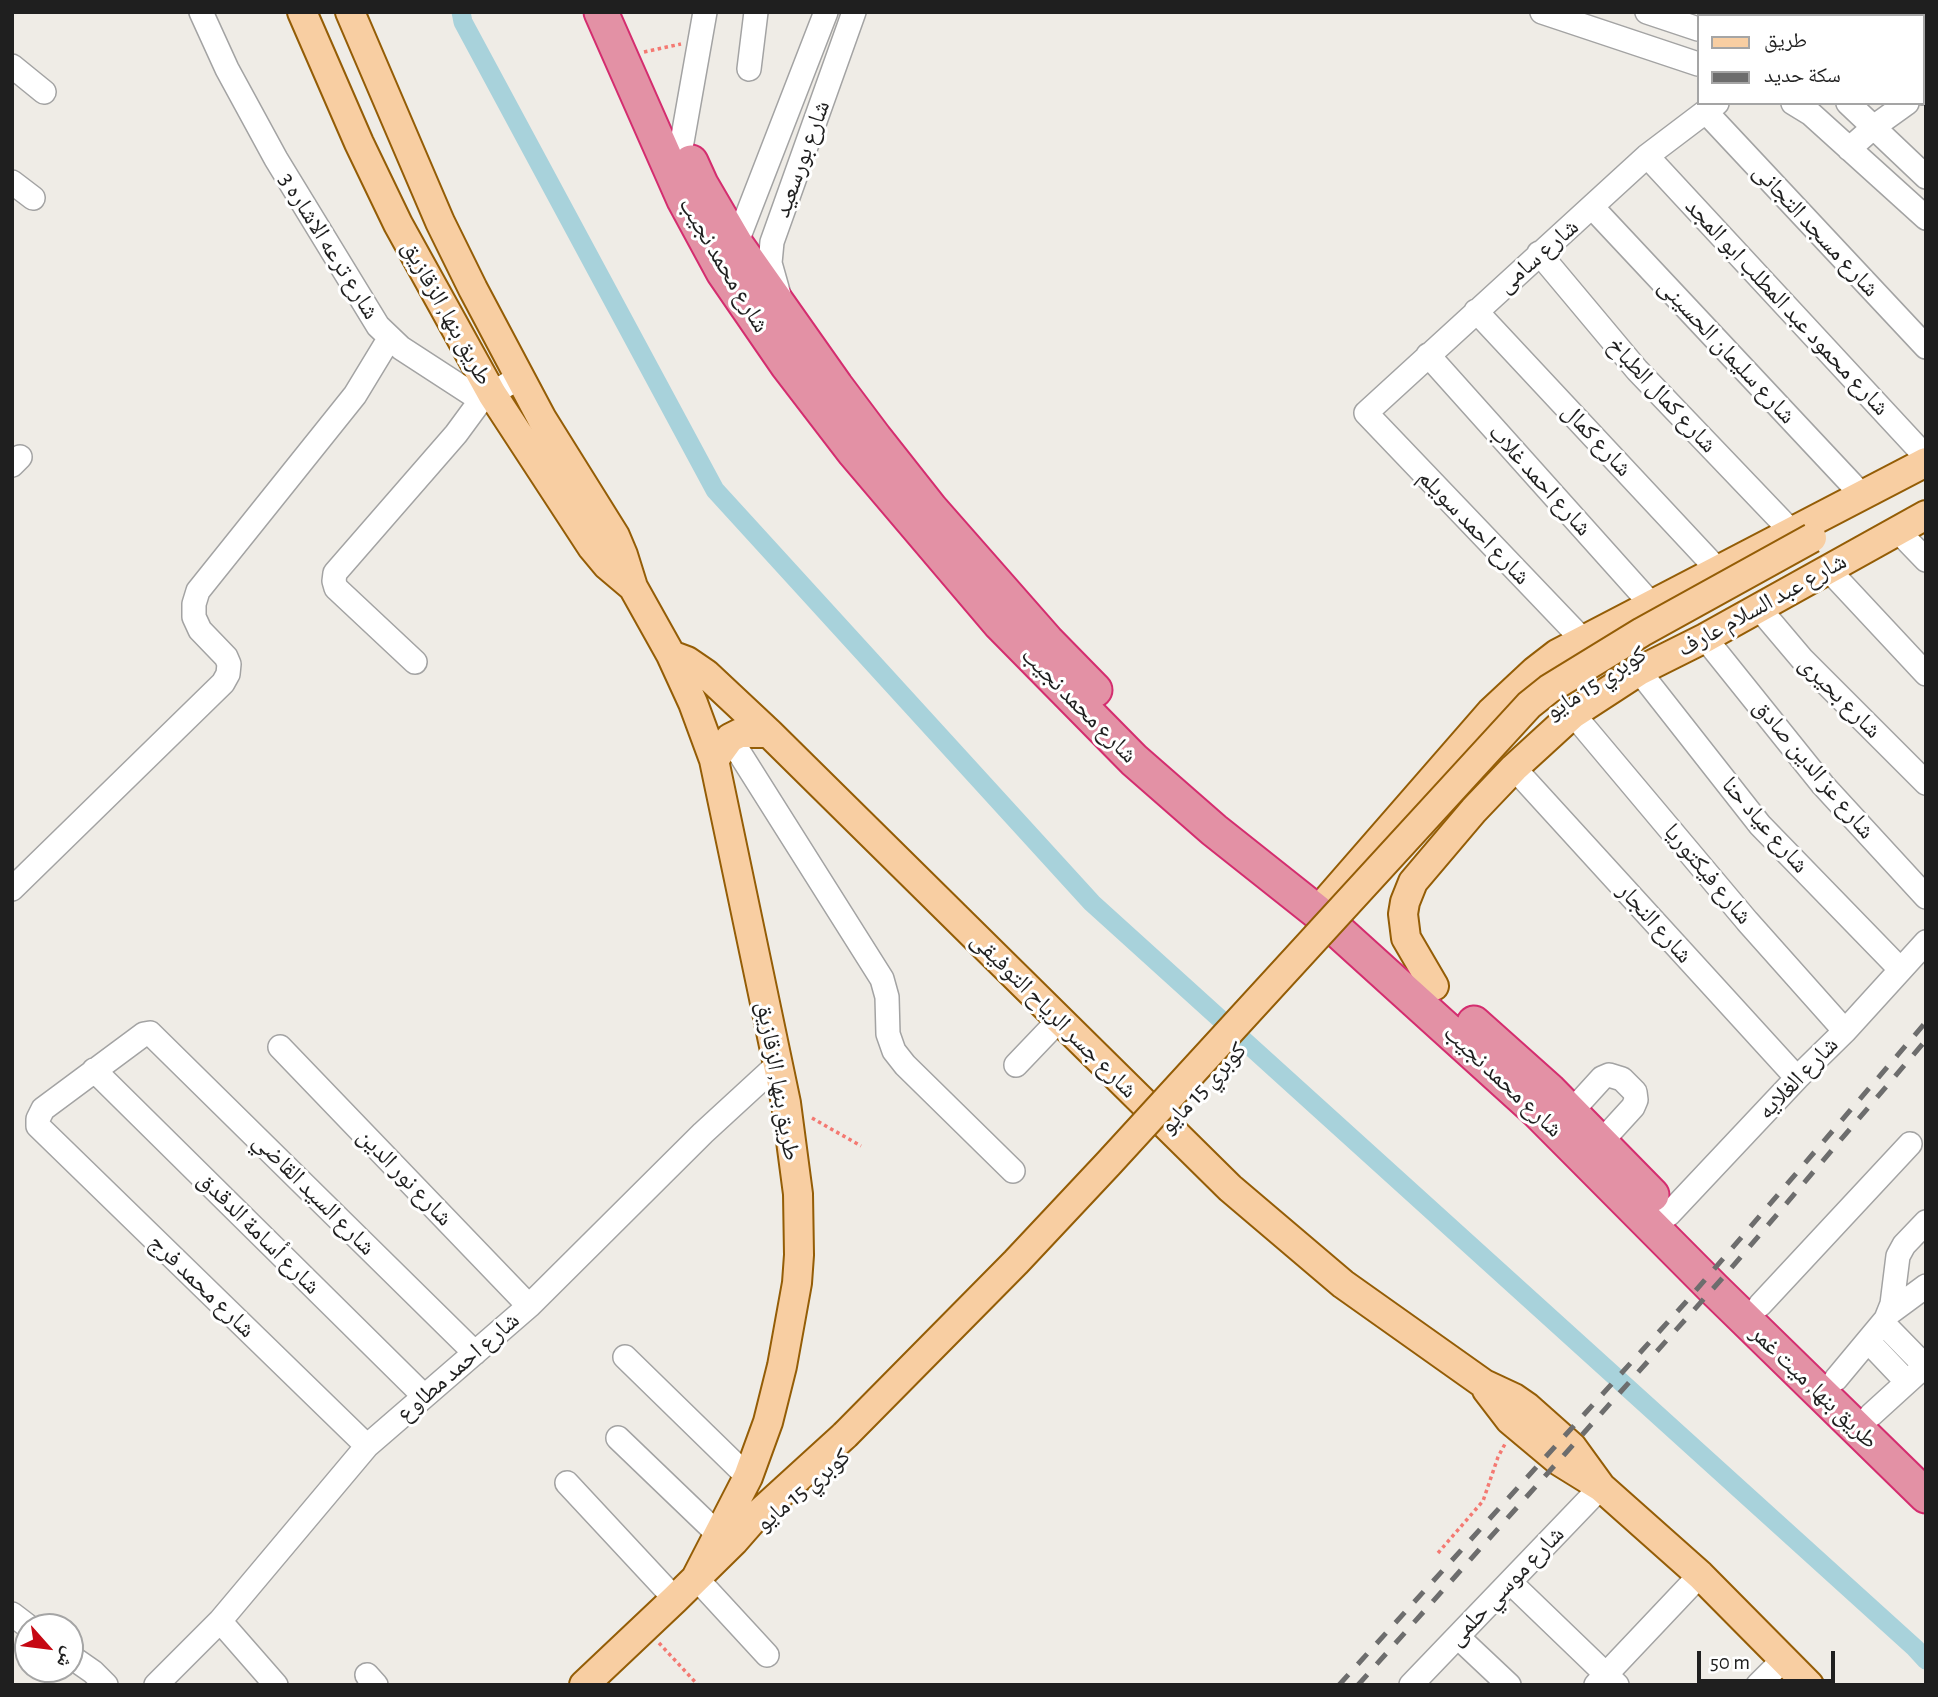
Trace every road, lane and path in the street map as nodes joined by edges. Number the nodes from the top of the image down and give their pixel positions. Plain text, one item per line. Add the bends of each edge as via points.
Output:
1 (201, 12) edge
2 (302, 12) edge
3 (350, 12) edge
4 (601, 12) edge
5 (625, 12) edge
6 (705, 12) edge
7 (757, 12) edge
8 (826, 12) edge
9 (855, 12) edge
10 (1542, 12) edge
11 (1647, 12) edge
12 (1696, 28) edge
13 (701, 40) junction
14 (642, 52) junction
15 (1696, 63) edge
16 (12, 66) edge
17 (749, 69) dead end
18 (44, 92) dead end
19 (1796, 105) edge
20 (1850, 105) edge
21 (1905, 105) edge
22 (1711, 108) edge
23 (1875, 127) junction
24 (682, 142) junction
25 (1849, 149) junction
26 (1647, 156) junction
27 (1926, 177) edge
28 (12, 182) edge
29 (33, 198) dead end
30 (1592, 208) junction
31 (1926, 218) edge
32 (736, 244) junction
33 (1539, 253) junction
34 (782, 308) junction
35 (1476, 311) junction
36 (389, 339) junction
37 (1926, 347) edge
38 (1428, 355) junction
39 (520, 377) junction
40 (487, 397) junction
41 (1366, 415) joint
42 (1926, 459) edge
43 (1860, 494) junction
44 (1926, 494) edge
45 (1926, 515) edge
46 (1898, 531) junction
47 (1812, 547) junction
48 (1926, 560) edge
49 (1717, 569) junction
50 (633, 587) junction
51 (1651, 604) junction
52 (1758, 607) junction
53 (1010, 617) junction
54 (1705, 638) junction
55 (1582, 639) junction
56 (1039, 650) junction
57 (671, 655) junction
58 (415, 662) dead end
59 (1639, 671) junction
60 (1926, 674) edge
61 (1573, 714) junction
62 (769, 733) junction
63 (722, 749) junction
64 (1514, 768) junction
65 (1926, 783) edge
66 (12, 889) edge
67 (1926, 897) edge
68 (1329, 898) junction
69 (1926, 942) edge
70 (1900, 969) junction
71 (1434, 986) junction
72 (1059, 1020) junction
73 (1845, 1031) junction
74 (280, 1047) dead end
75 (777, 1065) junction
76 (1016, 1065) dead end
77 (94, 1070) junction
78 (1797, 1078) junction
79 (786, 1103) junction
80 (1563, 1121) junction
81 (1601, 1142) junction
82 (1910, 1144) dead end
83 (861, 1146) dead end
84 (1013, 1171) dead end
85 (1669, 1214) junction
86 (1926, 1222) edge
87 (1712, 1269) junction
88 (1926, 1286) edge
89 (529, 1306) junction
90 (1760, 1306) junction
91 (1886, 1319) junction
92 (1868, 1341) junction
93 (474, 1353) junction
94 (625, 1357) dead end
95 (1925, 1365) edge
96 (1836, 1379) junction
97 (1908, 1382) junction
98 (1484, 1384) junction
99 (424, 1396) junction
100 (1864, 1422) junction
101 (1520, 1428) junction
102 (618, 1438) dead end
103 (851, 1440) junction
104 (760, 1444) junction
105 (367, 1446) junction
106 (1926, 1469) edge
107 (804, 1472) junction
108 (748, 1477) junction
109 (567, 1483) dead end
110 (1601, 1487) junction
111 (1926, 1496) edge
112 (727, 1538) junction
113 (1438, 1553) dead end
114 (1700, 1575) junction
115 (696, 1578) junction
116 (1510, 1582) junction
117 (675, 1599) junction
118 (220, 1621) junction
119 (645, 1628) junction
120 (1458, 1637) junction
121 (767, 1655) dead end
122 (1784, 1659) junction
123 (84, 1666) edge
124 (1606, 1681) edge
125 (1417, 1683) edge
126 (106, 1685) edge
127 (156, 1685) edge
128 (276, 1685) edge
129 (584, 1685) edge
130 (698, 1685) edge
131 (1509, 1685) edge
132 (1758, 1685) edge
133 (1809, 1685) edge

1 - 36 street, شارع ترعه الاشاره 3 via 276,159
2 - 40 main road, طريق بنها, الزقازيق via 359,143
3 - 39 main road, طريق بنها, الزقازيق via 440,222
4 - 53 highway, شارع محمد نجيب via 684,200 723,272 853,451
5 - 14 highway, شارع محمد نجيب
6 - 13 street
7 - 17 street
8 - 32 street, شارع بورسعيد
9 - 34 street, شارع بورسعيد via 772,242 770,263
10 - 15 street
11 - 12 street
13 - 14 path
13 - 24 street
14 - 24 highway, شارع محمد نجيب
16 - 18 street
19 - 25 street
20 - 23 street
21 - 23 street
22 - 26 street, شارع سامى
22 - 37 street, شارع مسجد التجانى
23 - 25 street
23 - 27 street
24 - 32 highway, شارع محمد نجيب
25 - 31 street
26 - 30 street, شارع سامى
26 - 42 street, شارع محمود عبد المطلب ابو المجد
28 - 29 street
30 - 33 street, شارع سامى
30 - 43 street, شارع سليمان الحسينى
32 - 34 highway, شارع محمد نجيب
33 - 35 street, شارع سامى
33 - 47 street, شارع كمال الطباخ via 1637,370
34 - 53 highway, شارع محمد نجيب
35 - 38 street, شارع سامى
35 - 49 street, شارع كمال
36 - 40 street, شارع ترعه الاشاره 3
36 - 66 street via 355,395 198,591 194,617 229,664 223,683
38 - 41 street, شارع سامى
38 - 51 street, شارع احمد غلاب
39 - 40 street
39 - 50 main road, طريق بنها, الزقازيق via 615,536
40 - 50 main road, طريق بنها, الزقازيق via 592,547
40 - 58 street via 335,573 336,588
41 - 55 street, شارع احمد سويلم
42 - 43 main road
43 - 47 main road, كوبري 15 مايو via 1861,503 1854,513
44 - 47 main road, كوبري 15 مايو
45 - 46 main road, شارع عبد السلام عارف
46 - 47 main road, شارع عبد السلام عارف
46 - 48 street
47 - 49 main road, شارع عبد السلام عارف
47 - 52 main road, شارع عبد السلام عارف
47 - 60 street, شارع كمال الطباخ
47 - 103 main road, كوبري 15 مايو via 1556,704 1505,754 1090,1209 987,1315
49 - 51 main road, شارع عبد السلام عارف
50 - 57 main road, طريق بنها, الزقازيق
51 - 55 main road, شارع عبد السلام عارف
52 - 54 main road, شارع عبد السلام عارف
52 - 65 street, شارع بحيرى via 1802,659
53 - 56 highway, شارع محمد نجيب
54 - 59 main road, شارع عبد السلام عارف
54 - 67 street, شارع عز الدين صادق via 1823,785
55 - 68 main road, شارع عبد السلام عارف via 1535,671 1491,712
56 - 68 highway, شارع محمد نجيب via 1234,825
56 - 80 highway, شارع محمد نجيب via 1134,760
57 - 62 main road, شارع جسر الرياح التوفيقى via 706,674
57 - 63 main road, طريق بنها, الزقازيق via 693,703
59 - 61 main road, شارع عبد السلام عارف
59 - 70 street, شارع عياد حنا via 1760,825
61 - 64 main road, شارع عبد السلام عارف
61 - 73 street, شارع فيكتوريا
62 - 63 main road via 740,733
62 - 72 main road, شارع جسر الرياح التوفيقى
63 - 75 main road, طريق بنها, الزقازيق
63 - 84 street via 882,979 894,1051
64 - 71 main road, شارع عبد السلام عارف via 1421,873 1405,902 1406,939
64 - 78 street, شارع النجار
68 - 71 highway, شارع محمد نجيب
69 - 70 street, شارع الغلايه
70 - 73 street, شارع الغلايه
71 - 80 highway, شارع محمد نجيب
72 - 76 street
72 - 98 main road, شارع جسر الرياح التوفيقى via 1230,1188 1309,1257
73 - 78 street, شارع الغلايه
74 - 89 street, شارع نور الدين
75 - 79 main road, طريق بنها, الزقازيق
75 - 89 street, شارع احمد مطاوع
77 - 93 street, شارع السيد القاضي via 144,1034 153,1035
77 - 99 street, شارع أسامة الدقدق
77 - 105 street, شارع محمد فرج via 43,1109 38,1126
78 - 85 street, شارع الغلايه
79 - 83 path
79 - 104 main road, طريق بنها, الزقازيق via 798,1194 797,1273 782,1366
80 - 81 highway, شارع محمد نجيب
80 - 81 street via 1602,1078 1616,1076 1635,1092 1636,1100
80 - 87 highway, شارع محمد نجيب
81 - 85 highway, شارع محمد نجيب
82 - 90 street
85 - 87 highway, شارع محمد نجيب
86 - 91 street via 1898,1256
87 - 90 highway, طريق بنها, ميت غمر
87 - 100 highway, طريق بنها, ميت غمر via 1713,1288
88 - 91 street
89 - 93 street, شارع احمد مطاوع
90 - 96 highway, طريق بنها, ميت غمر
91 - 92 street
91 - 95 street
92 - 96 street
92 - 97 street
93 - 99 street, شارع احمد مطاوع
94 - 108 street
95 - 97 street
96 - 100 highway, طريق بنها, ميت غمر
97 - 100 street
98 - 101 main road, شارع جسر الرياح التوفيقى
98 - 110 main road, شارع جسر الرياح التوفيقى via 1514,1398 1562,1437
99 - 105 street, شارع احمد مطاوع
100 - 106 highway, طريق بنها, ميت غمر
100 - 111 highway, طريق بنها, ميت غمر
101 - 110 main road, شارع جسر الرياح التوفيقى via 1559,1461
101 - 113 path via 1498,1457 1483,1501
102 - 112 street
103 - 107 main road, كوبري 15 مايو
103 - 112 main road, كوبري 15 مايو via 775,1515 749,1534
104 - 107 main road via 777,1466
104 - 108 main road, طريق بنها, الزقازيق
105 - 118 street, شارع احمد مطاوع
107 - 112 main road, كوبري 15 مايو
108 - 112 main road, طريق بنها, الزقازيق
109 - 117 street
110 - 114 main road, شارع جسر الرياح التوفيقى
110 - 116 street, شارع موسي حلمى
112 - 115 main road, طريق بنها, الزقازيق
114 - 122 main road, شارع جسر الرياح التوفيقى
114 - 124 street
115 - 117 main road, طريق بنها, الزقازيق
115 - 121 street
116 - 120 street, شارع موسي حلمى
116 - 124 street
117 - 119 main road, طريق بنها, الزقازيق
118 - 127 street, شارع احمد مطاوع
118 - 128 street
119 - 129 main road, طريق بنها, الزقازيق
119 - 130 path
120 - 125 street, شارع موسي حلمى
120 - 131 street
122 - 132 street
122 - 133 main road, شارع جسر الرياح التوفيقى
123 - 126 street

